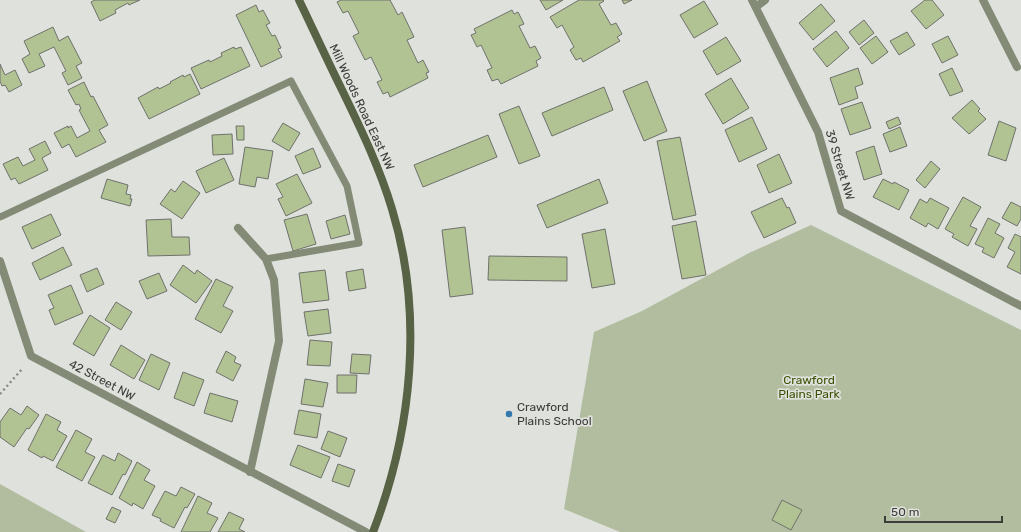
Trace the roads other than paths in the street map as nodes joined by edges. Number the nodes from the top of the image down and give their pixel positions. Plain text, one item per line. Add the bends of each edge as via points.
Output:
1 (299, 0) edge
2 (765, 0) edge
3 (983, 0) edge
4 (754, 4) edge
5 (1019, 67) edge
6 (0, 217) edge
7 (238, 228) dead end
8 (266, 259) junction
9 (0, 261) edge
10 (1021, 306) edge
11 (250, 472) junction
12 (366, 532) edge
13 (374, 532) edge

1 - 13 street, Mill Woods Road East NW via 380,173 404,260 408,294 409,372 393,475
2 - 4 street, 39 Street NW
3 - 5 street
4 - 10 street, 39 Street NW via 818,132 841,211
6 - 8 lane via 291,81 347,186 359,243
7 - 8 street
8 - 11 street via 274,280 279,341
9 - 11 street, 42 Street NW via 31,356
11 - 12 street, 42 Street NW

